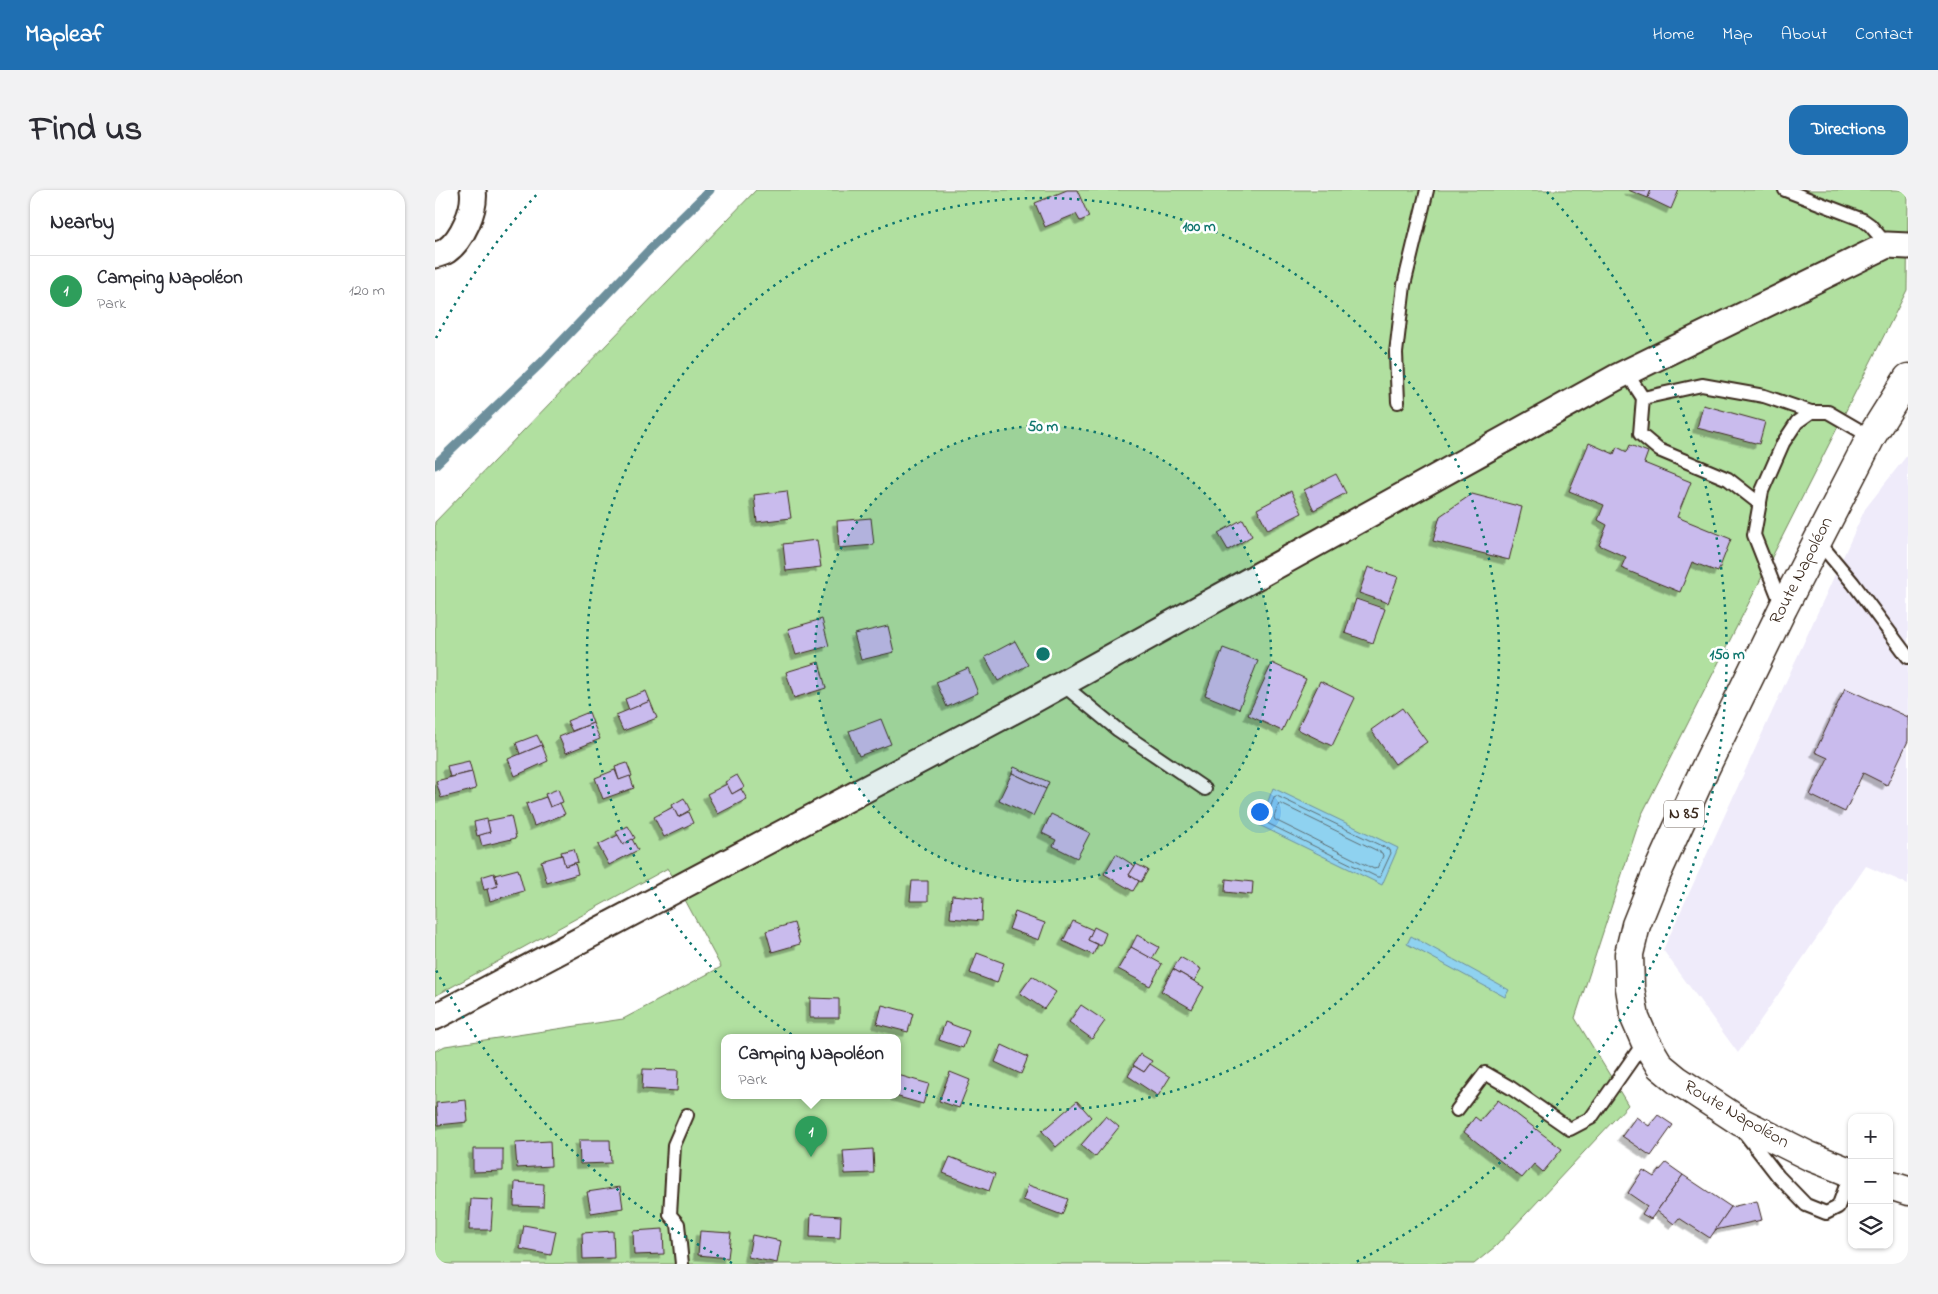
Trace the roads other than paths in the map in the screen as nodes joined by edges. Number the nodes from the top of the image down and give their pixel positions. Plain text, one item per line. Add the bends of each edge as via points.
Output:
1 (473, 190) edge
2 (1427, 190) edge
3 (1785, 190) edge
4 (1897, 246) edge
5 (435, 255) edge
6 (1626, 372) junction
7 (1908, 378) edge
8 (1643, 398) junction
9 (1398, 402) dead end
10 (1811, 412) junction
11 (1871, 437) junction
12 (1760, 504) junction
13 (1817, 540) junction
14 (1783, 608) junction
15 (1908, 657) edge
16 (1062, 684) junction
17 (1205, 789) dead end
18 (435, 1017) edge
19 (1645, 1041) junction
20 (1457, 1110) dead end
21 (687, 1114) dead end
22 (1731, 1115) junction
23 (1848, 1172) edge
24 (1848, 1181) edge
25 (1893, 1186) edge
26 (1908, 1191) edge
27 (682, 1264) edge

1 - 5 street via 470,215 461,234 446,251
2 - 9 lane via 1404,285 1396,353
3 - 4 lane via 1863,220
4 - 6 street
6 - 8 lane
6 - 16 street
7 - 11 main road, Route Napoléon / N 85
8 - 10 lane via 1702,385 1764,396
8 - 12 lane via 1640,434 1659,450 1728,479
10 - 11 lane via 1829,412
10 - 12 lane via 1797,422 1783,443 1762,491
11 - 13 main road, Route Napoléon / N 85
12 - 14 lane via 1754,535
13 - 14 main road, Route Napoléon / N 85
13 - 15 lane
14 - 19 main road, Route Napoléon / N 85 via 1697,785 1636,924 1629,954 1630,988 1635,1018
16 - 17 lane via 1118,730
16 - 18 street
19 - 20 lane via 1591,1118 1569,1129 1485,1073
19 - 22 main road, Route Napoléon / N 85 via 1661,1066 1677,1080
21 - 27 lane via 674,1145 670,1215 677,1224
22 - 23 main road, Route Napoléon / N 85 via 1809,1156
22 - 24 lane via 1778,1176 1806,1206 1825,1213 1838,1207
25 - 26 main road

